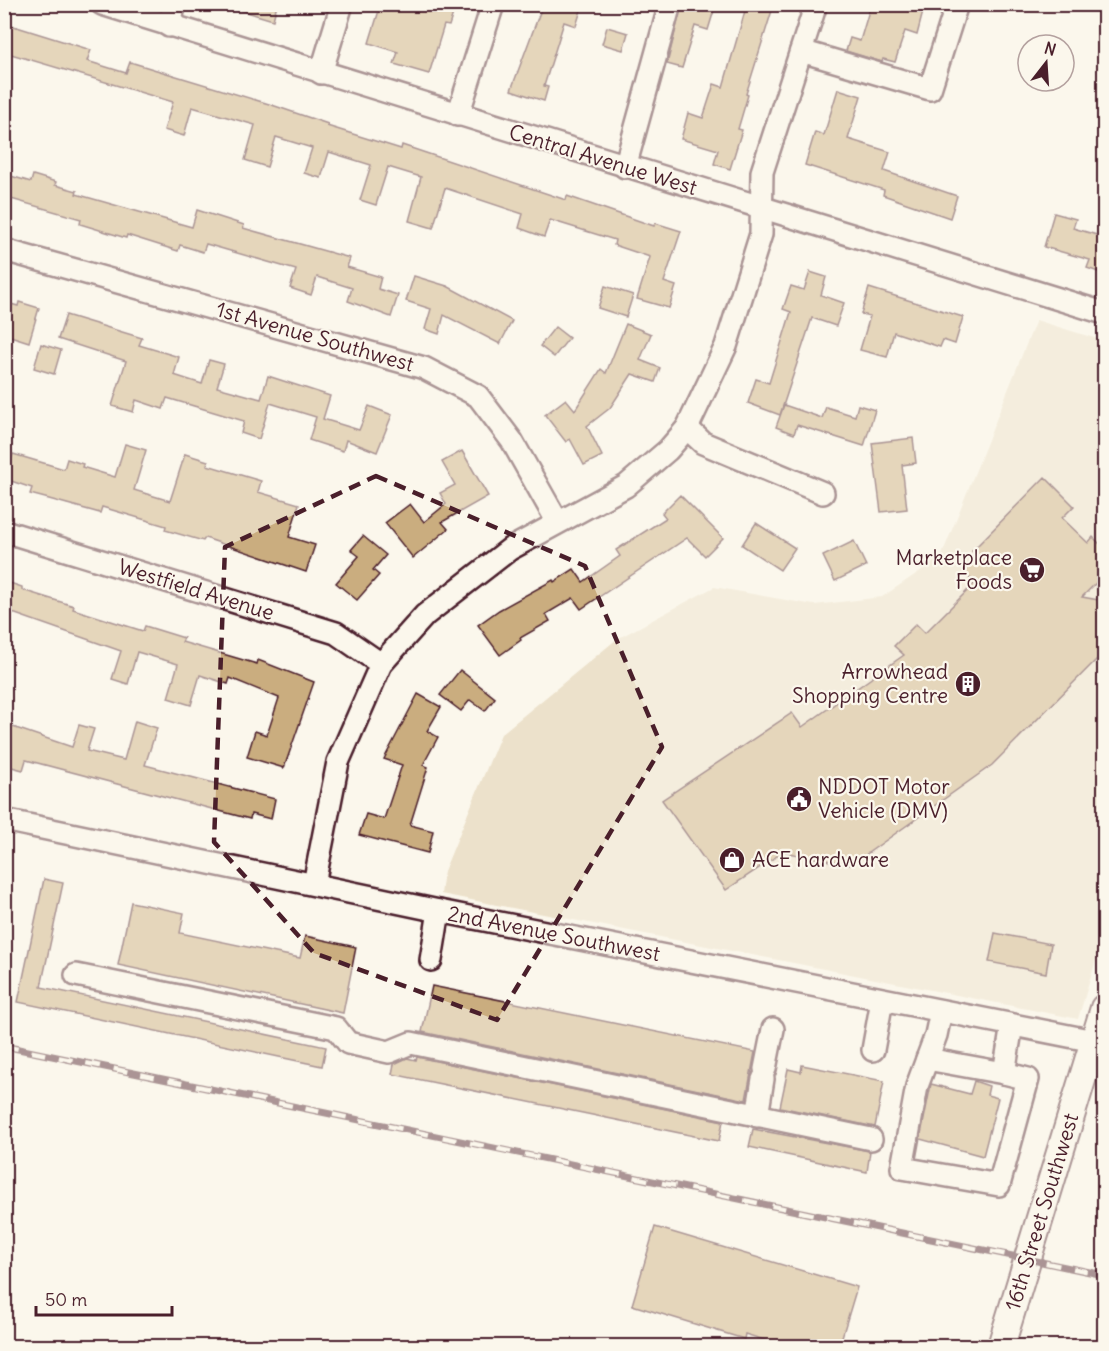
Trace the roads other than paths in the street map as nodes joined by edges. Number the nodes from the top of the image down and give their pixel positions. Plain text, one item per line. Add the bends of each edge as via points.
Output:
1 (102, 4) edge
2 (175, 4) edge
3 (342, 4) edge
4 (493, 4) edge
5 (670, 4) edge
6 (816, 4) edge
7 (957, 4) edge
8 (169, 26) junction
9 (801, 51) junction
10 (321, 74) junction
11 (458, 115) junction
12 (625, 167) junction
13 (762, 209) junction
14 (4, 250) edge
15 (1104, 313) edge
16 (687, 428) junction
17 (823, 493) dead end
18 (557, 521) junction
19 (4, 531) edge
20 (381, 663) junction
21 (4, 820) edge
22 (314, 884) junction
23 (439, 911) junction
24 (431, 960) dead end
25 (76, 975) dead end
26 (882, 1000) junction
27 (1104, 1008) edge
28 (941, 1011) junction
29 (1012, 1025) junction
30 (773, 1029) dead end
31 (1100, 1042) edge
32 (873, 1050) dead end
33 (927, 1059) junction
34 (1004, 1073) junction
35 (757, 1116) junction
36 (871, 1139) dead end
37 (1000, 1347) edge

1 - 8 street, Central Avenue West
2 - 8 street
3 - 10 street
4 - 11 street
5 - 12 street
6 - 9 street
7 - 9 street via 930,89
8 - 10 street, Central Avenue West
9 - 13 street via 762,172
10 - 11 street, Central Avenue West
11 - 12 street, Central Avenue West
12 - 13 street, Central Avenue West
13 - 15 street, Central Avenue West
13 - 16 street via 761,234 726,346
14 - 18 street, 1st Avenue Southwest via 424,368 478,396 512,441
16 - 17 street via 703,443
16 - 18 street via 626,486
18 - 20 street via 510,549 425,615
19 - 20 street, Westfield Avenue via 336,633
20 - 22 street via 338,762
21 - 22 street, 2nd Avenue Southwest
22 - 23 street, 2nd Avenue Southwest
23 - 24 street
23 - 26 street, 2nd Avenue Southwest
25 - 35 street via 336,1028 348,1043 389,1052 411,1043
26 - 28 street, 2nd Avenue Southwest
26 - 32 street
27 - 31 main road, 16th Street Southwest
28 - 29 street, 2nd Avenue Southwest
28 - 33 street
29 - 31 street, 2nd Avenue Southwest
29 - 34 street
30 - 35 street
31 - 37 main road, 16th Street Southwest
33 - 34 street
33 - 34 street via 917,1086 902,1168 999,1185 1028,1080
35 - 36 street

